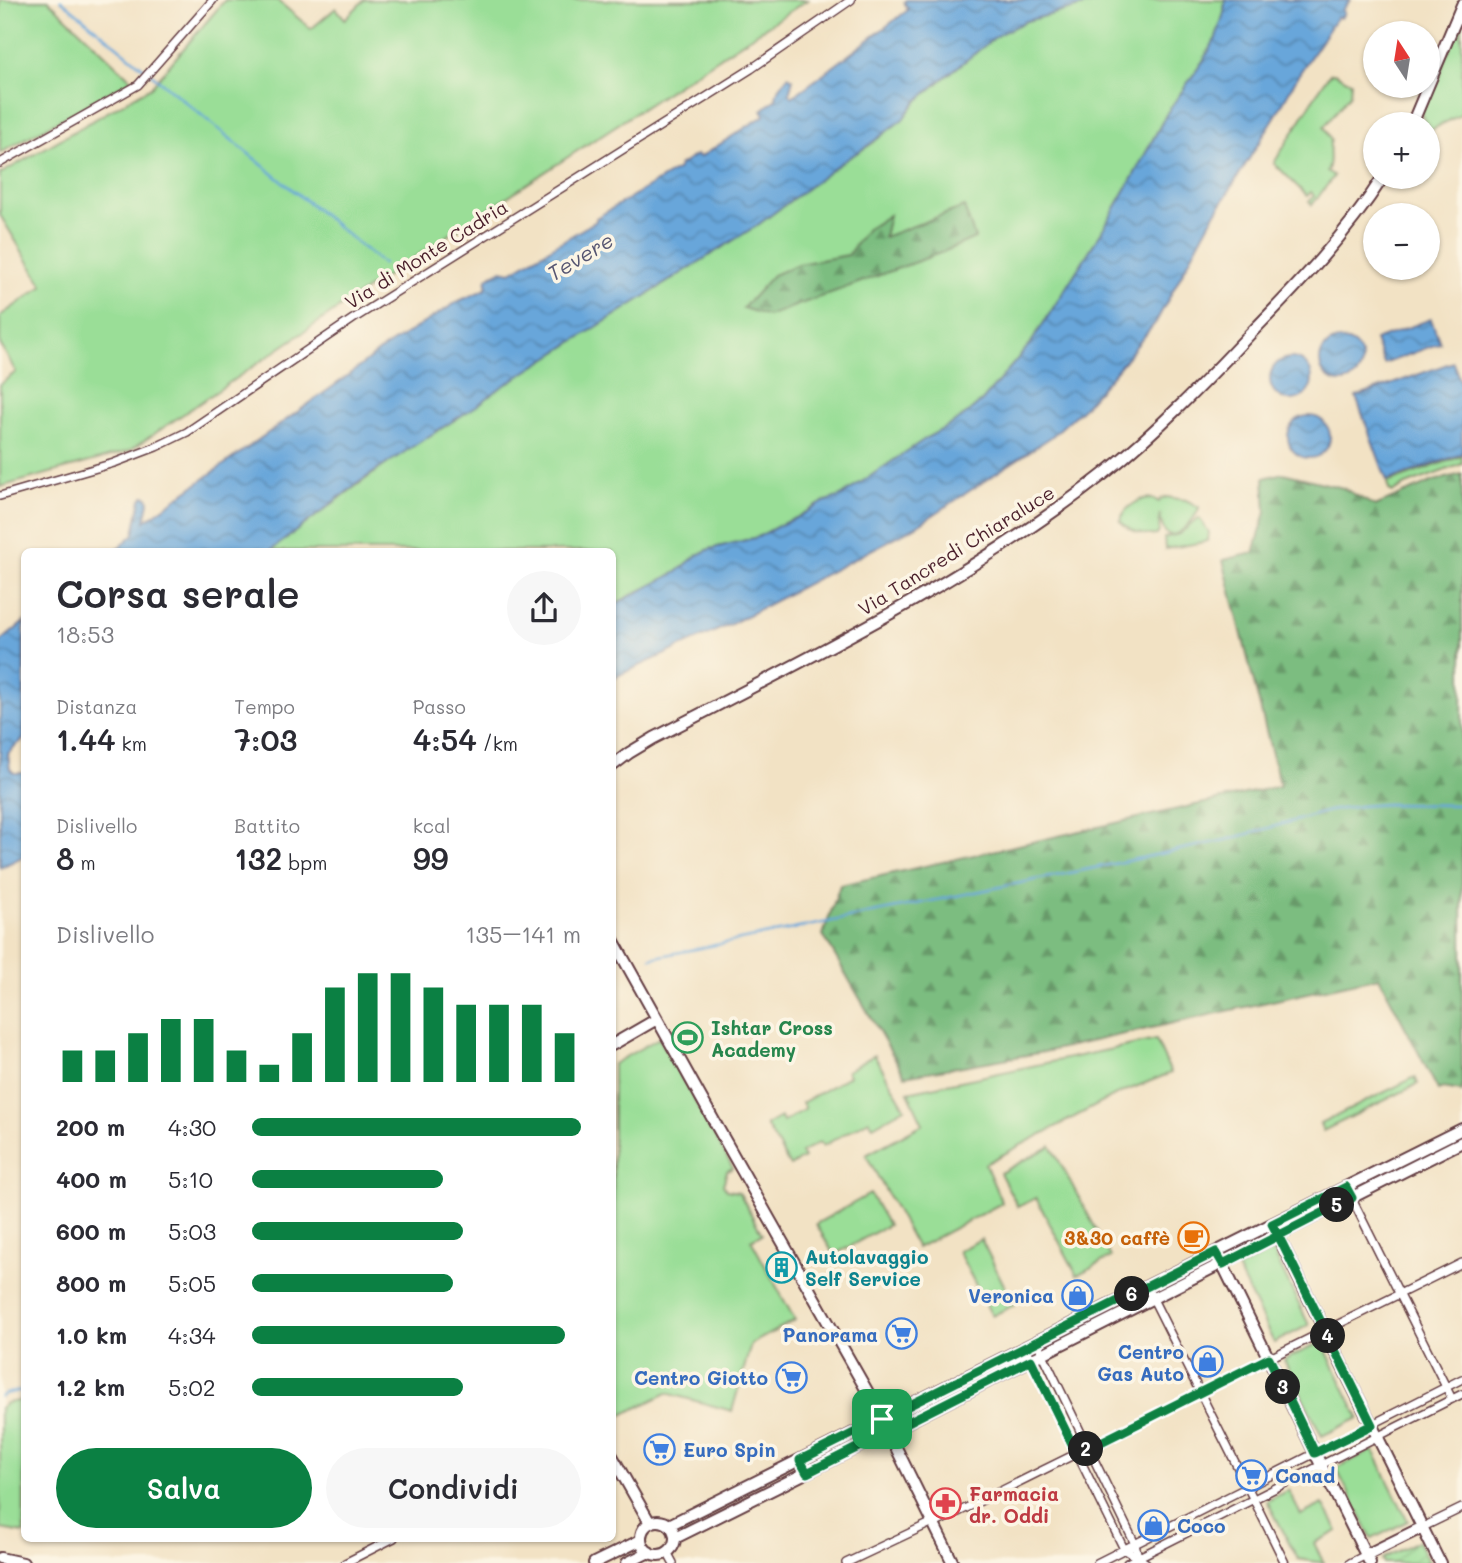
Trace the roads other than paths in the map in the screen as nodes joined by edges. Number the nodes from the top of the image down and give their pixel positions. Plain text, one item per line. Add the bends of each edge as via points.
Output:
1 (213, 0) edge
2 (851, 0) edge
3 (1462, 5) edge
4 (1417, 112) edge
5 (0, 163) edge
6 (1375, 189) edge
7 (0, 496) edge
8 (616, 763) edge
9 (616, 945) edge
10 (657, 1019) junction
11 (616, 1043) edge
12 (1462, 1129) edge
13 (1462, 1142) edge
14 (1346, 1187) junction
15 (1352, 1198) junction
16 (1272, 1224) junction
17 (1278, 1236) junction
18 (1216, 1252) junction
19 (1462, 1263) edge
20 (1223, 1264) junction
21 (1147, 1287) junction
22 (1399, 1294) junction
23 (1153, 1299) junction
24 (1325, 1330) junction
25 (1037, 1342) junction
26 (1025, 1348) junction
27 (1044, 1354) junction
28 (1269, 1358) junction
29 (1031, 1360) junction
30 (1462, 1379) edge
31 (1446, 1387) junction
32 (1200, 1392) junction
33 (1462, 1394) edge
34 (1452, 1399) junction
35 (882, 1419) junction
36 (1372, 1425) junction
37 (889, 1432) junction
38 (1378, 1437) junction
39 (1089, 1448) junction
40 (1315, 1453) junction
41 (1077, 1454) junction
42 (800, 1460) junction
43 (616, 1463) edge
44 (1320, 1465) junction
45 (807, 1473) junction
46 (1248, 1487) junction
47 (730, 1495) junction
48 (1253, 1498) junction
49 (737, 1508) junction
50 (1462, 1508) edge
51 (650, 1522) junction
52 (934, 1523) junction
53 (669, 1525) junction
54 (1423, 1527) junction
55 (675, 1538) junction
56 (641, 1539) junction
57 (386, 1542) edge
58 (1135, 1544) junction
59 (1124, 1549) junction
60 (649, 1552) junction
61 (667, 1552) junction
62 (1138, 1557) junction
63 (0, 1558) edge
64 (1368, 1559) edge
65 (23, 1563) edge
66 (345, 1563) edge
67 (594, 1563) edge
68 (626, 1563) edge
69 (673, 1563) edge
70 (846, 1563) edge
71 (953, 1563) edge
72 (1097, 1563) edge
73 (1126, 1563) edge
74 (1146, 1563) edge
75 (1285, 1563) edge
76 (1350, 1563) edge
77 (1440, 1563) edge

1 - 5 street via 138,85
2 - 7 street, Via di Monte Cadria via 742,75 371,307 187,432 105,466
3 - 4 street
6 - 8 street, Via Tancredi Chiaraluce via 1346,230 1289,294 1178,408 1082,491 920,596 654,738
9 - 10 street
10 - 11 street
10 - 35 street
12 - 14 street
13 - 15 street
14 - 15 street
14 - 16 street
15 - 17 street
15 - 22 street
16 - 17 street
16 - 18 street
17 - 20 street
17 - 24 street
18 - 20 street
18 - 21 street
19 - 22 street
20 - 23 street
20 - 28 street
21 - 23 street
21 - 25 street
22 - 24 street
22 - 31 street
23 - 27 street
23 - 32 street
24 - 28 street
24 - 36 street
25 - 26 street
25 - 27 street
26 - 29 street
26 - 35 street
27 - 29 street
27 - 39 street
28 - 32 street
28 - 40 street
29 - 37 street
29 - 41 street
30 - 31 street
31 - 34 street
31 - 36 street
32 - 39 street
32 - 46 street
33 - 34 street
34 - 38 street
35 - 37 street
35 - 42 street
36 - 38 street
36 - 40 street
37 - 45 street
37 - 52 street
38 - 44 street
38 - 54 street
39 - 41 street
39 - 58 street
40 - 44 street
40 - 46 street
41 - 52 street
41 - 59 street
42 - 45 street
42 - 47 street
43 - 51 street
44 - 48 street
44 - 64 street
45 - 49 street
46 - 48 street
46 - 58 street
47 - 49 street
47 - 53 street
48 - 62 street
48 - 75 street
49 - 55 street
50 - 54 street
51 - 53 street
51 - 56 street
52 - 70 street
52 - 71 street
53 - 55 street
54 - 64 street
54 - 77 street
55 - 61 street
56 - 60 street
56 - 67 street
57 - 66 street
58 - 59 street
58 - 62 street
59 - 62 street
59 - 72 street
60 - 61 street
60 - 68 street
61 - 69 street
62 - 73 street
62 - 74 street
63 - 65 street
64 - 76 street

